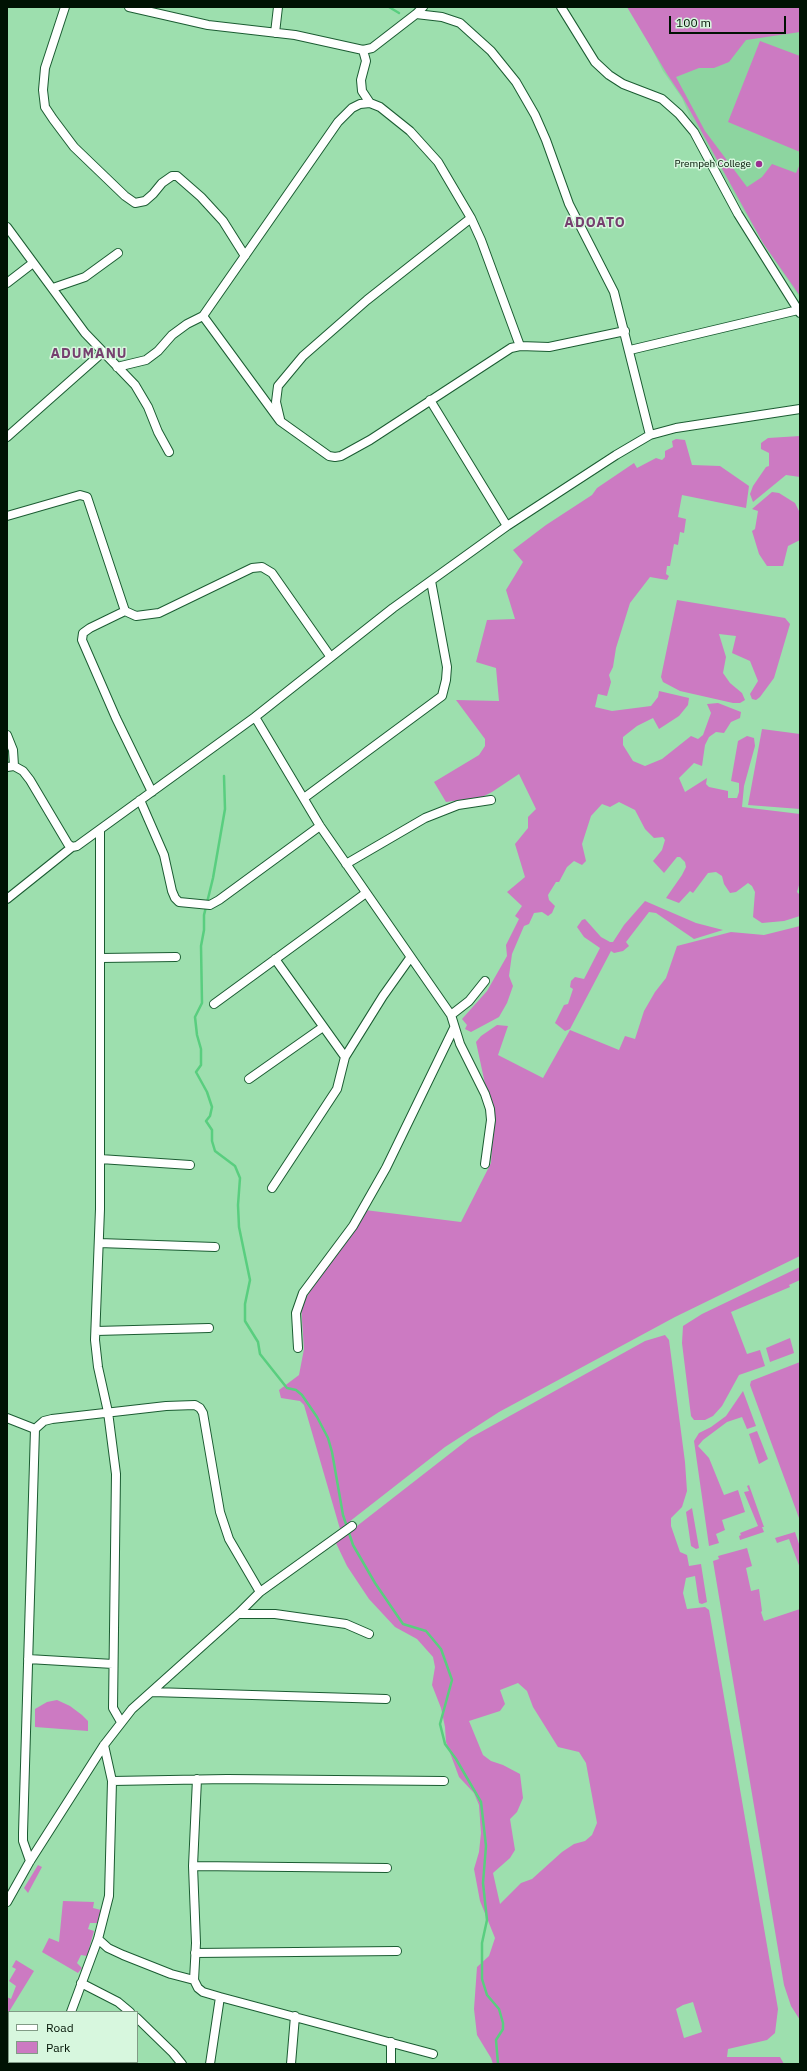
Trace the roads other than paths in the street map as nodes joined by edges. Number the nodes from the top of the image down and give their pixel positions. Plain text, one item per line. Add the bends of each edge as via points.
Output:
1 (65, 7) edge
2 (129, 7) edge
3 (278, 7) edge
4 (423, 7) edge
5 (561, 7) edge
6 (416, 14) junction
7 (275, 33) junction
8 (364, 50) junction
9 (370, 103) junction
10 (471, 218) junction
11 (7, 227) edge
12 (118, 253) dead end
13 (245, 256) junction
14 (33, 263) junction
15 (7, 283) edge
16 (53, 288) junction
17 (799, 312) edge
18 (203, 316) junction
19 (625, 331) junction
20 (520, 346) junction
21 (630, 350) junction
22 (103, 352) junction
23 (117, 367) junction
24 (430, 400) junction
25 (800, 408) edge
26 (280, 421) junction
27 (650, 435) junction
28 (7, 437) edge
29 (169, 452) dead end
30 (7, 516) edge
31 (507, 526) junction
32 (431, 581) junction
33 (125, 611) junction
34 (330, 656) junction
35 (255, 717) junction
36 (7, 735) edge
37 (11, 767) edge
38 (152, 792) junction
39 (304, 798) junction
40 (140, 800) junction
41 (491, 800) dead end
42 (320, 826) junction
43 (100, 830) junction
44 (72, 847) junction
45 (346, 864) junction
46 (366, 893) junction
47 (7, 899) edge
48 (176, 957) dead end
49 (101, 958) junction
50 (410, 958) junction
51 (275, 959) junction
52 (485, 981) dead end
53 (214, 1004) dead end
54 (451, 1015) junction
55 (323, 1027) junction
56 (454, 1028) junction
57 (345, 1057) junction
58 (249, 1079) dead end
59 (100, 1160) junction
60 (485, 1164) dead end
61 (190, 1165) dead end
62 (272, 1188) dead end
63 (99, 1243) junction
64 (215, 1247) dead end
65 (209, 1328) dead end
66 (96, 1331) junction
67 (298, 1348) dead end
68 (108, 1412) junction
69 (7, 1418) edge
70 (35, 1429) junction
71 (352, 1526) dead end
72 (260, 1592) junction
73 (238, 1614) junction
74 (369, 1634) dead end
75 (28, 1659) junction
76 (113, 1664) junction
77 (152, 1692) junction
78 (386, 1699) dead end
79 (121, 1722) junction
80 (104, 1745) junction
81 (197, 1779) junction
82 (112, 1781) junction
83 (444, 1781) dead end
84 (30, 1861) junction
85 (194, 1866) junction
86 (387, 1868) dead end
87 (7, 1902) edge
88 (98, 1939) junction
89 (397, 1951) dead end
90 (195, 1953) junction
91 (194, 1980) junction
92 (81, 1983) junction
93 (220, 1997) junction
94 (71, 2011) edge
95 (129, 2011) edge
96 (295, 2016) junction
97 (138, 2019) edge
98 (391, 2042) junction
99 (433, 2054) dead end
100 (182, 2064) edge
101 (210, 2064) edge
102 (291, 2064) edge
103 (391, 2064) edge

1 - 13 street via 45,68 43,90 46,107 53,119 74,147 135,204 145,201 162,183 172,176 177,176 223,221
2 - 7 street via 208,25
3 - 7 street
4 - 6 street
5 - 17 street via 595,62 623,84 662,99 694,132 738,214
6 - 8 street via 372,48
6 - 19 street via 442,17 460,23 492,51 516,82 546,140 569,204 609,280
7 - 8 street
8 - 9 street via 366,61 360,80 362,91
9 - 10 street via 380,107 410,131 438,162
9 - 13 street via 352,108 338,122
10 - 20 street
10 - 26 street via 367,300 303,356 278,386 276,402
11 - 14 street
12 - 16 street via 85,277
13 - 18 street
14 - 15 street
14 - 16 street
16 - 22 street via 85,333
17 - 21 street
18 - 23 street via 172,335 146,360
18 - 26 street
19 - 20 street via 549,347
19 - 21 street
20 - 24 street via 503,353
21 - 27 street
22 - 23 street
22 - 28 street
23 - 29 street via 135,385
24 - 26 street via 341,456 329,456
24 - 31 street
25 - 27 street via 676,428
27 - 31 street via 583,475
30 - 33 street via 80,495 87,497
31 - 32 street
32 - 34 street
32 - 39 street via 447,667 442,696
33 - 34 street via 136,616 159,613 252,568 262,567 272,573
33 - 38 street via 90,628 83,633 82,640
34 - 35 street
35 - 38 street
35 - 39 street
36 - 37 street via 13,750
37 - 44 street via 23,771 30,780
38 - 40 street
39 - 42 street
40 - 42 street via 164,855 175,898 179,902 208,905 242,886
40 - 43 street
41 - 45 street via 458,805 425,818
42 - 45 street
43 - 44 street
43 - 49 street
44 - 47 street
45 - 46 street
46 - 50 street
46 - 51 street
48 - 49 street
49 - 59 street
50 - 54 street
50 - 57 street
51 - 53 street
51 - 55 street
52 - 54 street via 469,1001
54 - 56 street
55 - 57 street
55 - 58 street
56 - 60 street via 490,1109
56 - 67 street via 386,1168 353,1226 303,1293 296,1314
57 - 62 street via 338,1089
59 - 61 street
59 - 63 street
63 - 64 street
63 - 66 street
65 - 66 street
66 - 68 street via 98,1367
68 - 70 street via 52,1419 44,1421
68 - 72 street via 166,1406 196,1405 200,1408 203,1413 220,1512 229,1539
68 - 76 street via 116,1474
69 - 70 street
70 - 75 street
71 - 72 street
72 - 73 street
73 - 74 street via 275,1614 346,1624
73 - 77 street
75 - 76 street
75 - 84 street via 23,1841
76 - 79 street via 113,1708
77 - 78 street
77 - 79 street
79 - 80 street
80 - 82 street
80 - 84 street
81 - 82 street
81 - 83 street
81 - 85 street
82 - 88 street via 109,1896
84 - 87 street
85 - 86 street
85 - 90 street
88 - 91 street via 108,1948 123,1955
88 - 92 street
89 - 90 street
90 - 91 street
91 - 93 street via 203,1992
92 - 94 street
92 - 95 street via 118,2002
93 - 96 street
93 - 101 street
96 - 98 street
96 - 102 street
97 - 100 street
98 - 99 street
98 - 103 street

